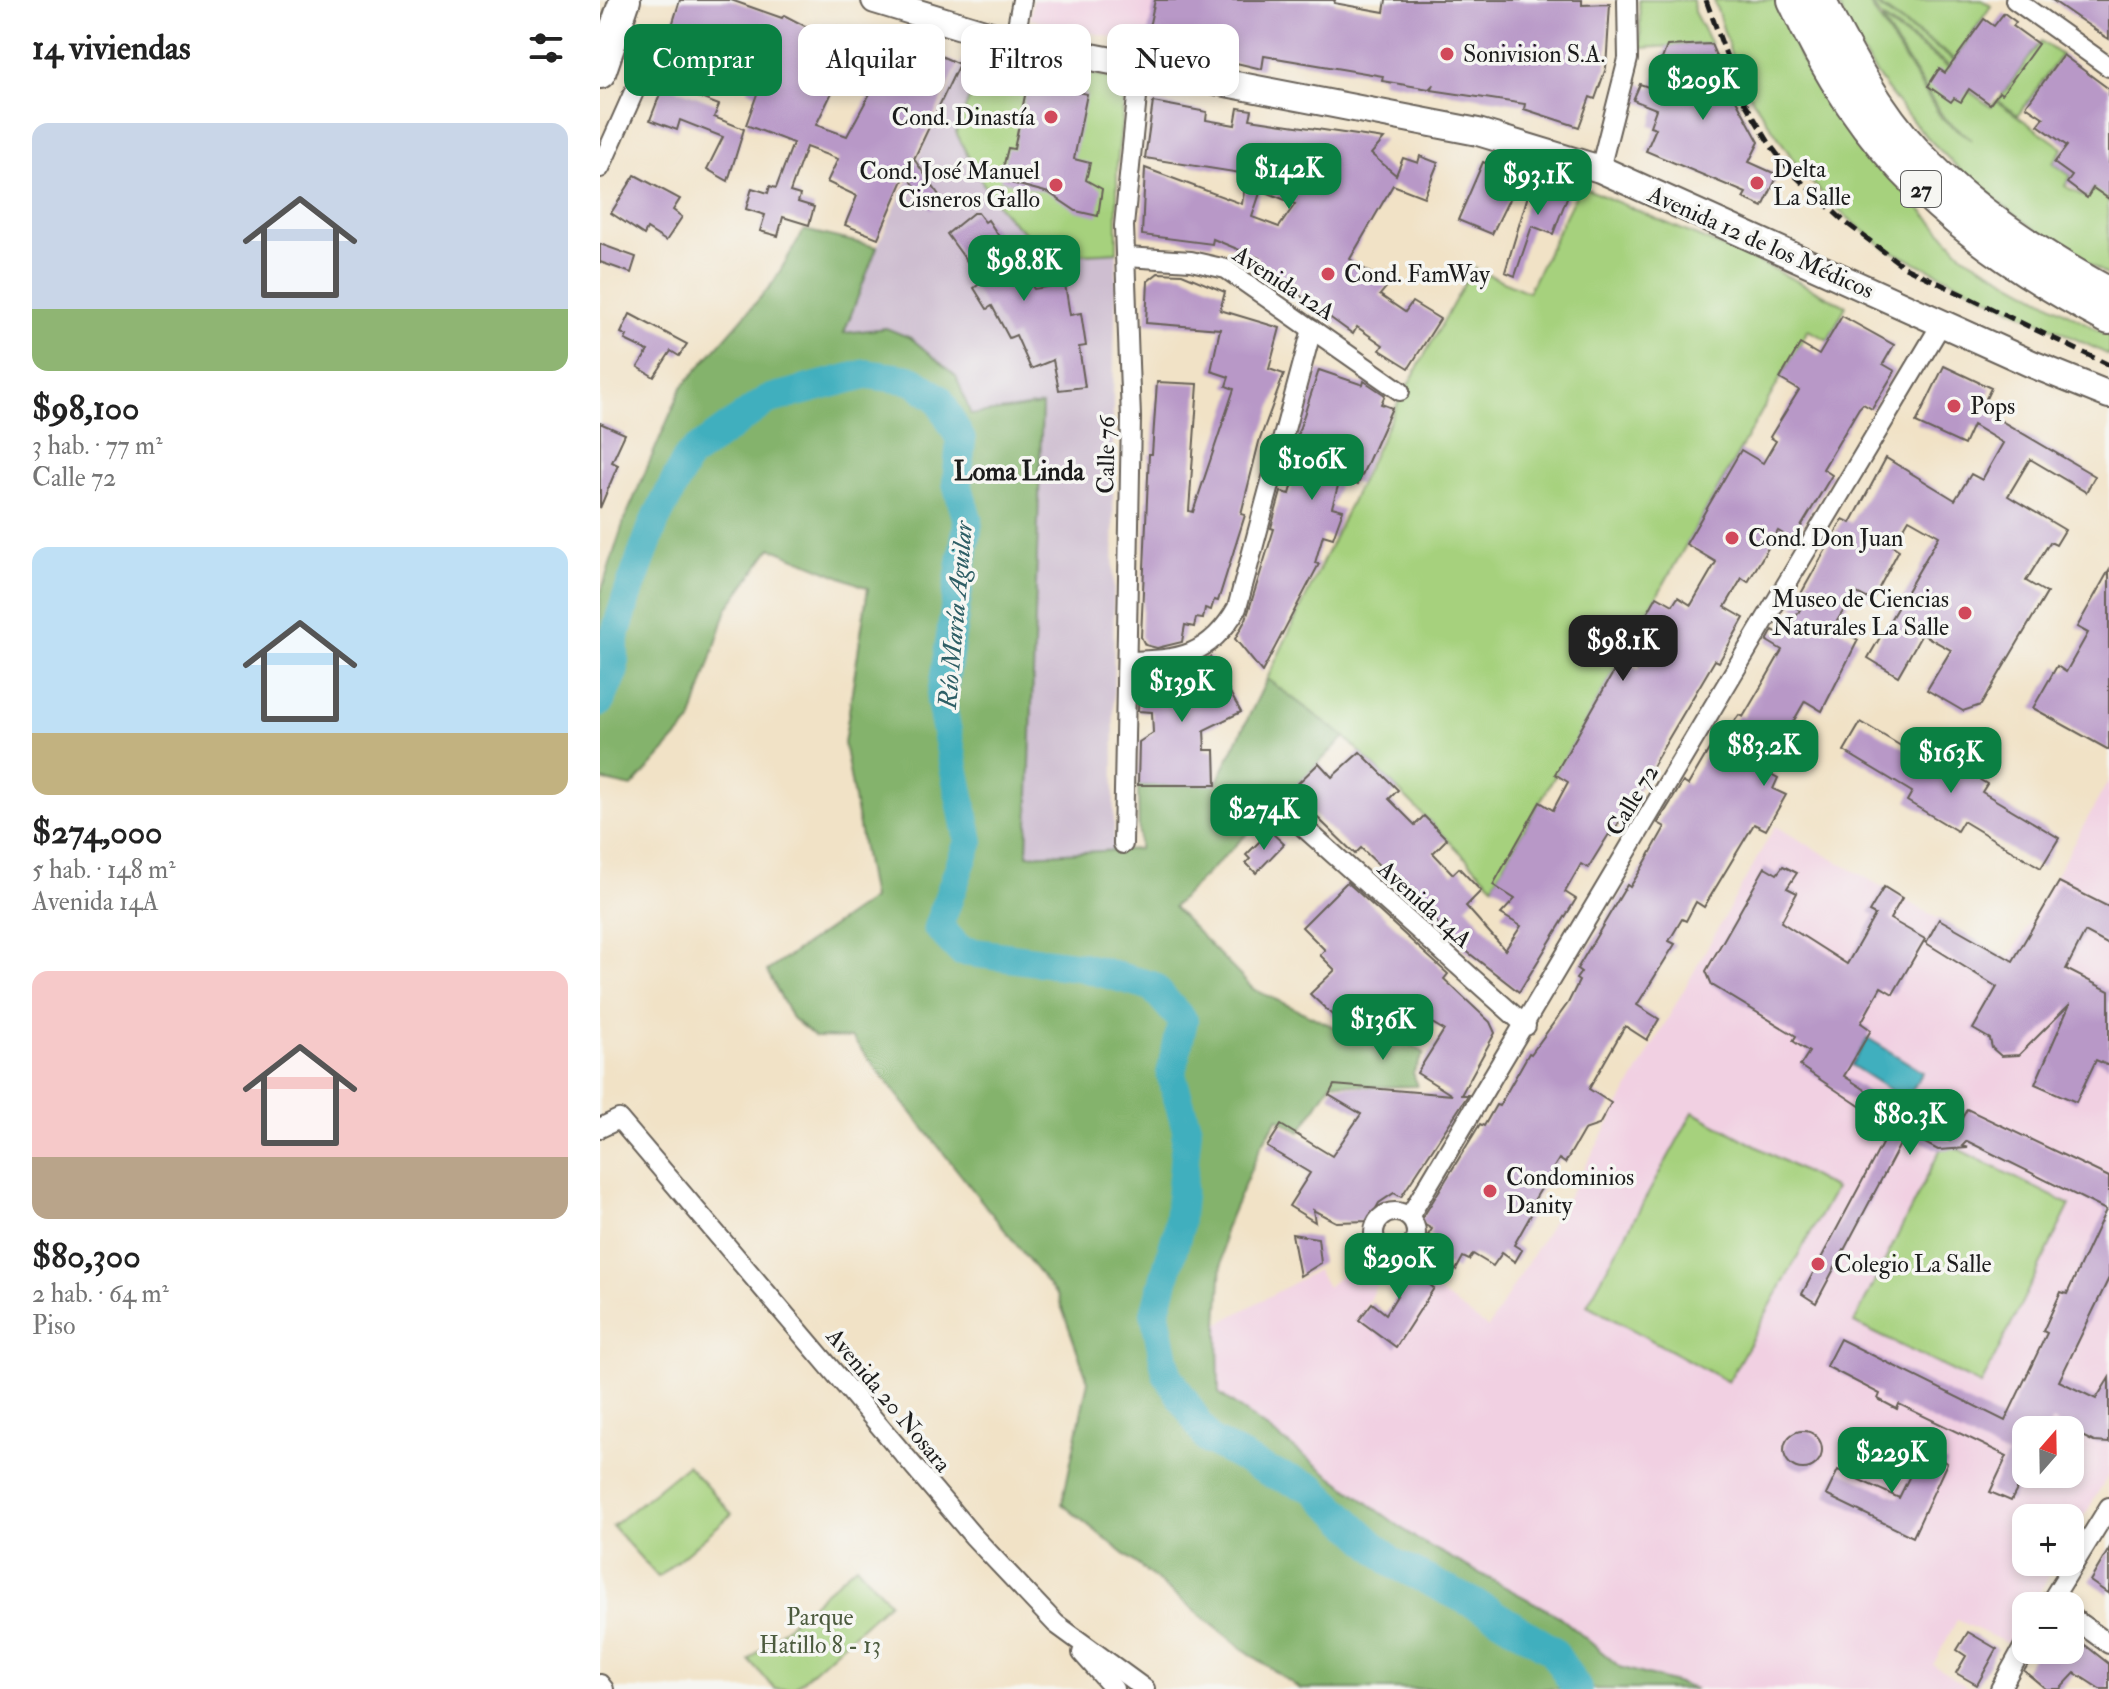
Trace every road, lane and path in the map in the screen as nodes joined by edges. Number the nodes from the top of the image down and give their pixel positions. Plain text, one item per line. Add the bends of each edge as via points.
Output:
1 (625, 0) edge
2 (875, 0) edge
3 (1022, 0) edge
4 (1627, 0) edge
5 (1793, 0) edge
6 (1820, 0) edge
7 (2015, 0) edge
8 (1017, 24) edge
9 (961, 26) edge
10 (2109, 67) edge
11 (600, 73) edge
12 (1239, 86) edge
13 (632, 96) edge
14 (1137, 96) edge
15 (600, 168) edge
16 (1600, 169) junction
17 (1126, 257) junction
18 (2109, 293) edge
19 (2109, 319) edge
20 (1942, 323) junction
21 (1312, 329) junction
22 (2032, 364) junction
23 (1400, 391) dead end
24 (2109, 395) edge
25 (2109, 411) edge
26 (1127, 661) junction
27 (1292, 817) dead end
28 (1123, 844) dead end
29 (1526, 1026) junction
30 (600, 1128) edge
31 (1409, 1217) dead end
32 (2109, 1507) edge
33 (2060, 1592) edge
34 (1056, 1624) junction
35 (2084, 1626) edge
36 (2109, 1644) edge
37 (2014, 1664) edge
38 (600, 1684) edge
39 (604, 1689) edge
40 (1114, 1689) edge
41 (1145, 1689) edge
42 (2000, 1689) edge

1 - 11 highway
2 - 9 main road, Avenida 12 de los Médicos
3 - 8 street
4 - 16 street via 1628,59
5 - 19 highway, 27 via 1819,58 1900,169 2005,260
6 - 18 highway, 27 via 1886,114 1919,154 2013,235
7 - 10 street
12 - 16 main road, Avenida 12 de los Médicos via 1478,132
13 - 15 street
14 - 17 street, Calle 76 via 1124,226
16 - 20 main road, Avenida 12 de los Médicos
17 - 21 street, Avenida 12A via 1226,269
17 - 26 street, Calle 76 via 1131,418
20 - 22 main road, Avenida 12 de los Médicos
20 - 29 street, Calle 72
21 - 23 street, Avenida 12A
21 - 26 street via 1237,608 1212,641 1185,657
22 - 24 main road, Avenida 12 de los Médicos
22 - 25 main road, Avenida 12 de los Médicos
26 - 28 street, Calle 76
27 - 29 street, Avenida 14A
29 - 31 street, Calle 72
30 - 34 street, Avenida 20 Nosara via 619,1119 897,1449
32 - 33 street
34 - 40 street
34 - 41 street, Avenida 20 Nosara
35 - 36 street
37 - 42 street
38 - 39 street

